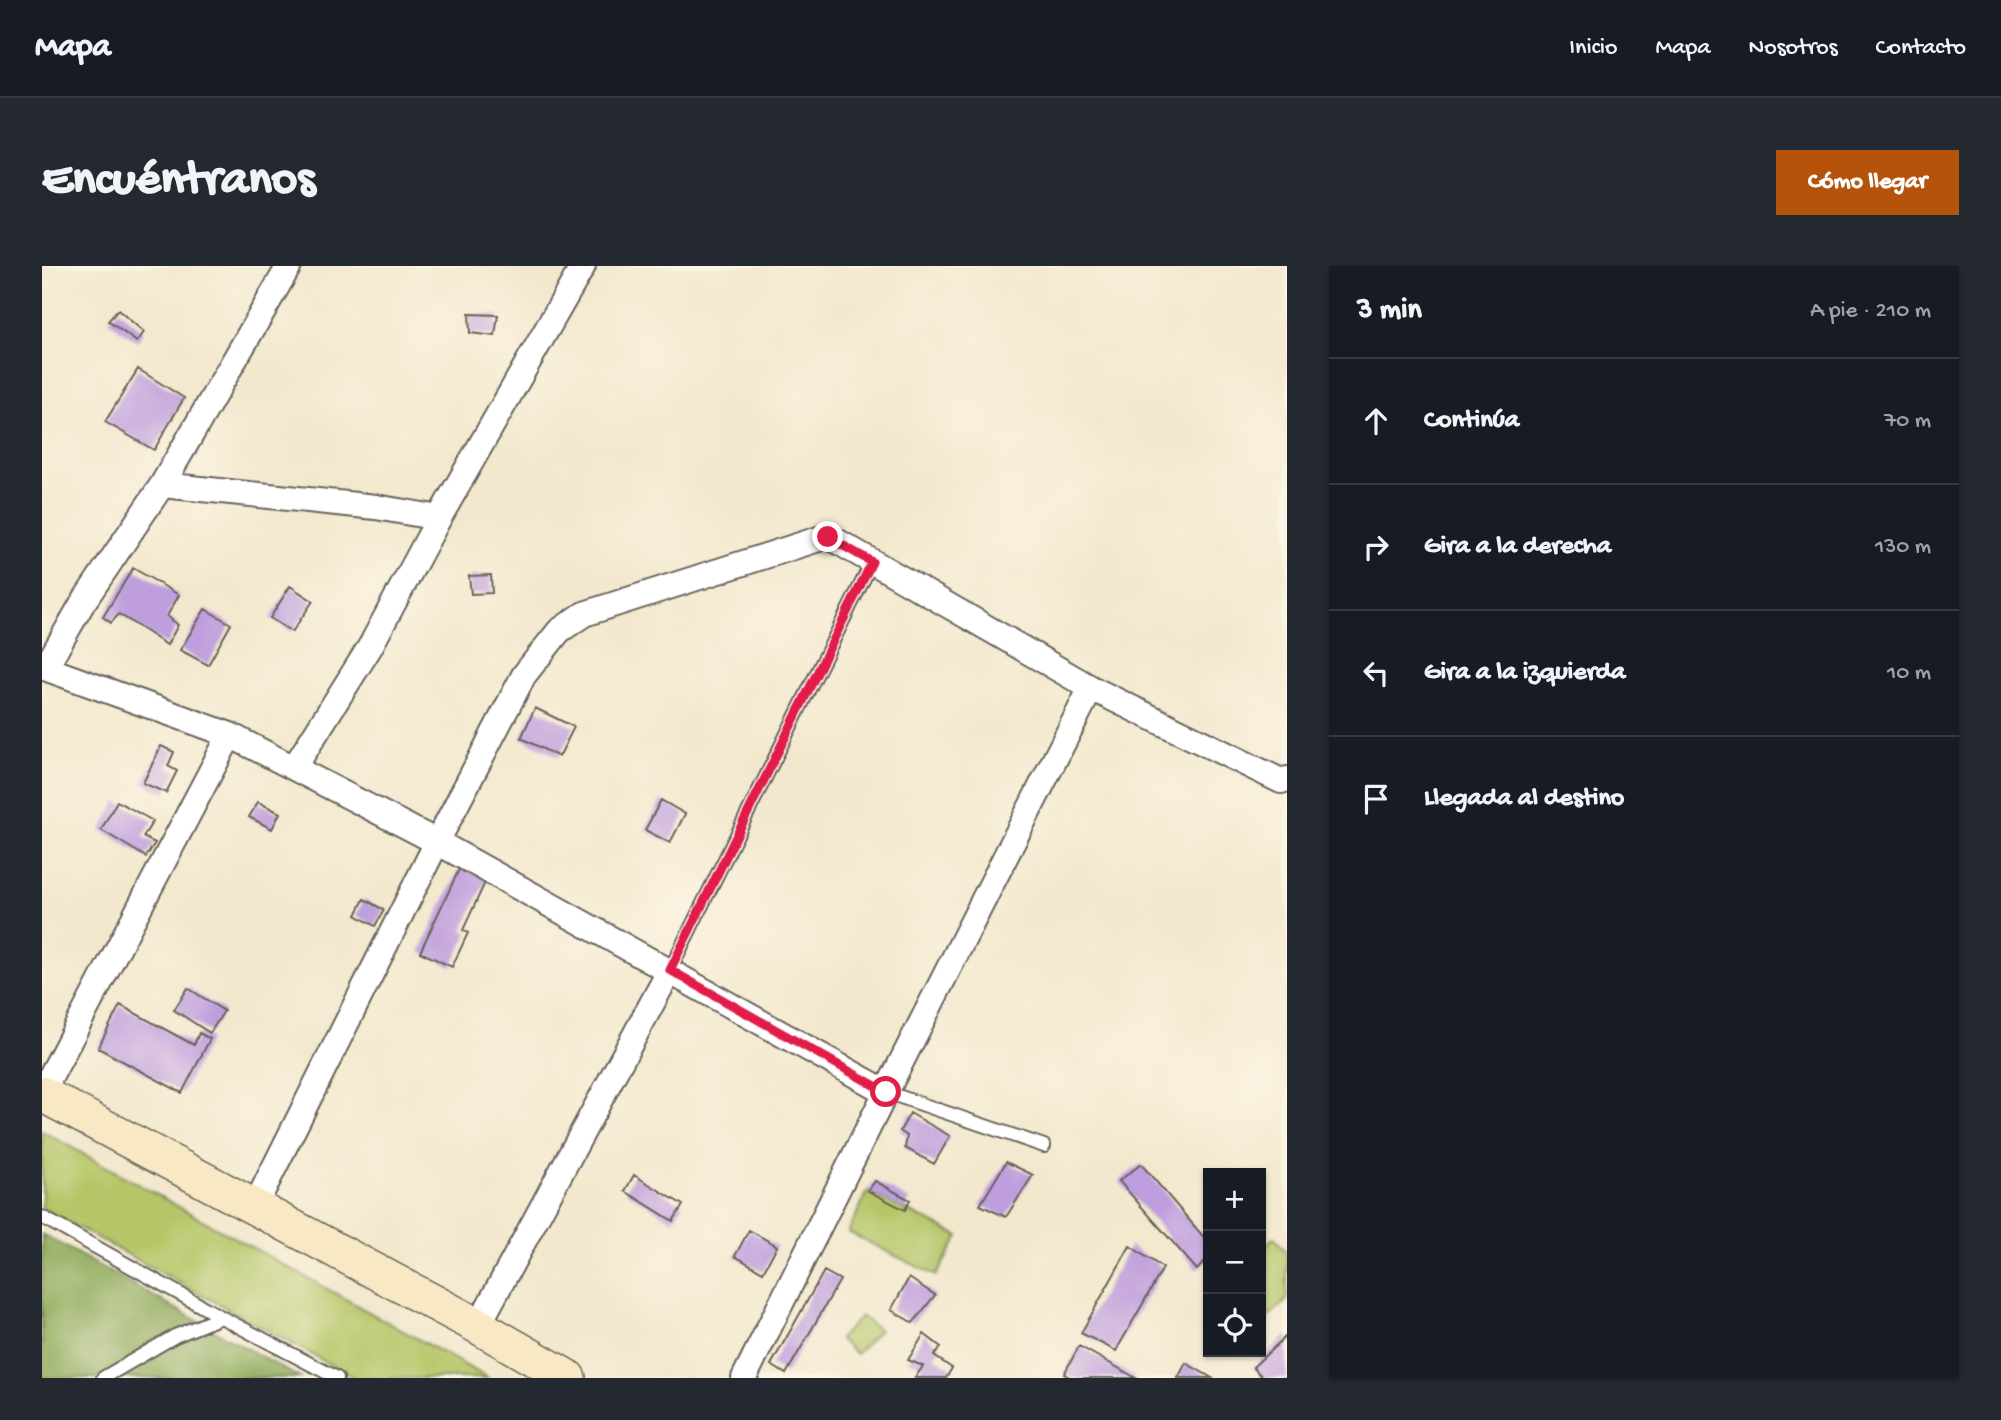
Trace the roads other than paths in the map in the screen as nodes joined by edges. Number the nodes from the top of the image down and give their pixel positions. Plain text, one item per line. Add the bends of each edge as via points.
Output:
1 (289, 266) edge
2 (583, 266) edge
3 (162, 485) junction
4 (439, 518) junction
5 (872, 562) junction
6 (44, 667) edge
7 (1091, 688) junction
8 (230, 735) junction
9 (294, 768) junction
10 (1287, 779) edge
11 (438, 842) junction
12 (670, 970) junction
13 (886, 1092) junction
14 (42, 1093) edge
15 (1044, 1146) dead end
16 (254, 1209) junction
17 (42, 1217) edge
18 (222, 1317) junction
19 (478, 1326) junction
20 (103, 1378) edge
21 (337, 1378) edge
22 (568, 1378) edge
23 (744, 1378) edge

1 - 3 street
2 - 4 street
3 - 4 street
3 - 6 street
4 - 9 street via 370,647
5 - 7 street
5 - 11 street via 828,537 584,614 559,631 524,675
5 - 12 lane
6 - 8 street
7 - 10 street via 1281,781
7 - 13 street
8 - 9 street
8 - 14 street
9 - 11 street
11 - 12 street
11 - 16 street
12 - 13 street
12 - 19 street
13 - 15 lane
13 - 23 street
14 - 16 street
16 - 19 street
17 - 18 lane
18 - 20 lane via 174,1336
18 - 21 lane
19 - 22 street

